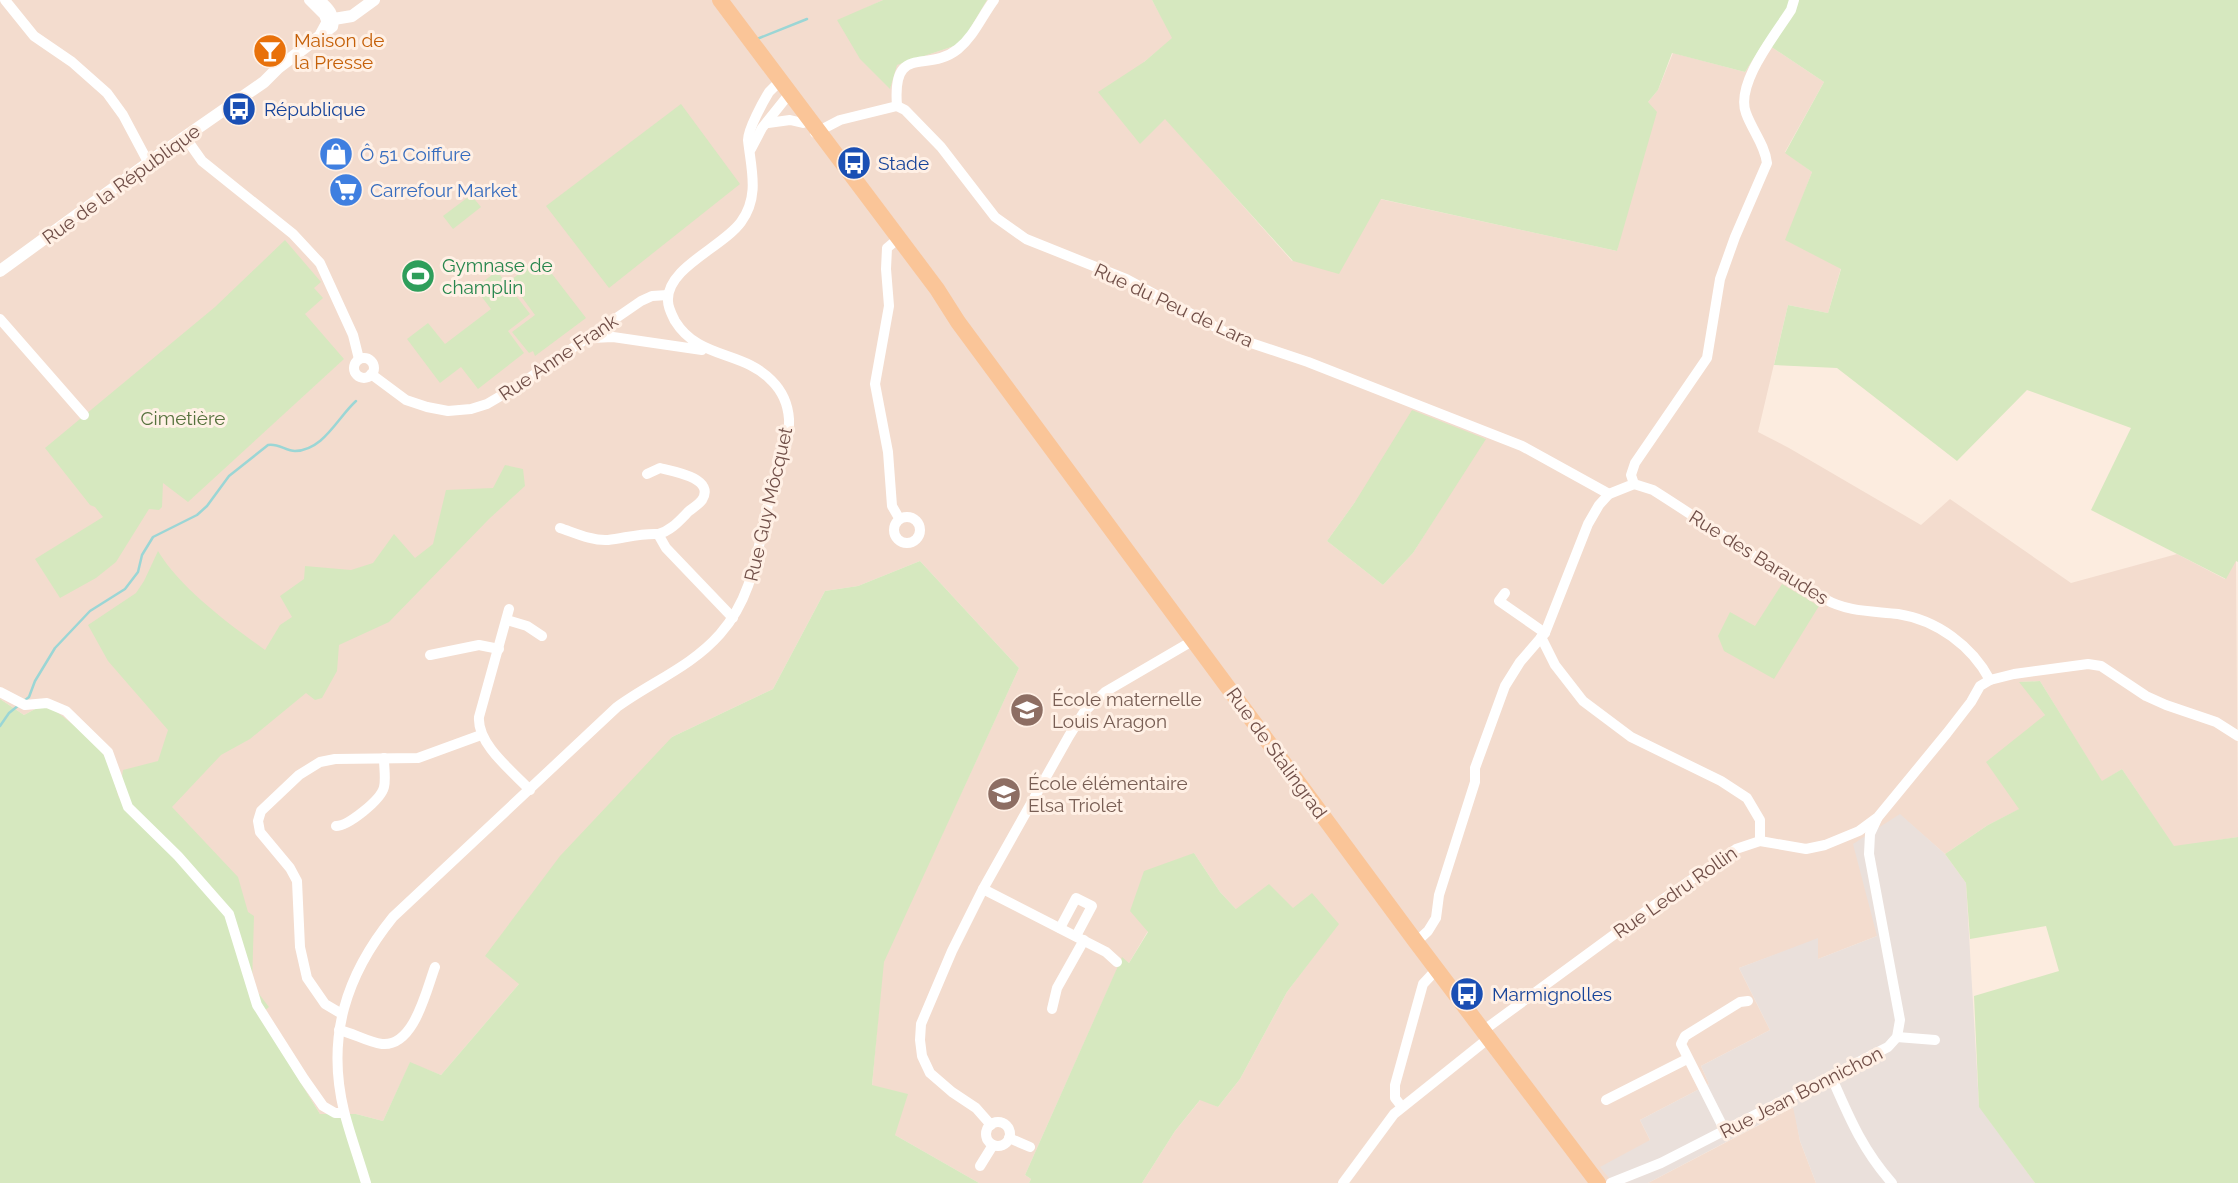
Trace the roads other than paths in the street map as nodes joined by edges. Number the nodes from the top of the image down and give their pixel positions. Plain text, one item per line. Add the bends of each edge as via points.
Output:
1 (5, 0) edge
2 (309, 0) edge
3 (320, 0) edge
4 (374, 0) edge
5 (711, 0) edge
6 (720, 0) edge
7 (994, 0) edge
8 (1794, 0) edge
9 (331, 21) junction
10 (783, 91) junction
11 (897, 106) junction
12 (768, 122) junction
13 (812, 130) junction
14 (185, 137) junction
15 (751, 149) junction
16 (148, 162) junction
17 (896, 240) junction
18 (0, 271) edge
19 (668, 295) junction
20 (0, 319) edge
21 (588, 339) junction
22 (708, 350) junction
23 (84, 415) dead end
24 (647, 474) dead end
25 (1634, 484) junction
26 (1609, 494) junction
27 (899, 518) dead end
28 (559, 527) dead end
29 (658, 534) junction
30 (1505, 593) dead end
31 (733, 618) junction
32 (1543, 635) junction
33 (542, 636) dead end
34 (1194, 640) junction
35 (499, 649) junction
36 (430, 655) dead end
37 (1990, 680) junction
38 (0, 692) edge
39 (481, 735) junction
40 (2238, 736) edge
41 (384, 758) junction
42 (530, 790) junction
43 (1878, 817) junction
44 (336, 826) dead end
45 (1760, 841) junction
46 (983, 888) junction
47 (1060, 928) junction
48 (1080, 938) junction
49 (1416, 942) junction
50 (1117, 962) dead end
51 (435, 967) dead end
52 (1437, 969) junction
53 (1748, 1002) dead end
54 (1052, 1009) dead end
55 (342, 1014) junction
56 (339, 1030) junction
57 (1486, 1034) junction
58 (1897, 1037) junction
59 (1935, 1041) dead end
60 (1687, 1059) junction
61 (1831, 1076) junction
62 (1606, 1100) dead end
63 (1402, 1107) junction
64 (344, 1114) junction
65 (991, 1125) junction
66 (1725, 1131) junction
67 (1009, 1138) junction
68 (993, 1145) junction
69 (1030, 1147) dead end
70 (980, 1166) dead end
71 (366, 1183) edge
72 (1343, 1183) edge
73 (1598, 1183) edge
74 (1611, 1183) edge
75 (1892, 1183) edge

1 - 16 street via 34,36 107,93
2 - 9 street
3 - 9 street via 332,12
4 - 9 street via 352,16
5 - 10 main road
6 - 10 main road
7 - 11 street via 953,53 905,67 899,73
8 - 25 street via 1742,95 1767,163 1720,279 1707,358 1635,463 1630,475
9 - 14 street, Rue de la République via 320,36 264,82
10 - 12 street
10 - 13 main road, Rue de Stalingrad
10 - 15 street via 764,100 748,138
11 - 13 street
11 - 26 street, Rue du Peu de Lara via 941,147 995,217 1026,239 1126,279 1236,338 1522,446
12 - 13 street via 782,120
12 - 15 street
13 - 17 main road, Rue de Stalingrad
14 - 16 street, Rue de la République
14 - 21 street, Rue Anne Frank via 202,161 293,234 320,263 359,359 371,361 371,374 395,393 448,411 471,409 504,395
15 - 19 street via 750,207 731,234 677,277
16 - 18 street, Rue de la République
17 - 27 street via 887,248 890,306 875,384 892,506
17 - 34 main road, Rue de Stalingrad via 930,292 958,322
19 - 21 street, Rue Anne Frank via 641,301
19 - 22 street, Rue Guy Môcquet via 669,307 687,338
20 - 23 street
21 - 22 street via 613,337
22 - 31 street, Rue Guy Môcquet via 762,372 781,392 789,418 755,568
24 - 29 street via 660,468 694,478 704,491 703,499 667,532
25 - 26 street
25 - 37 street, Rue des Baraudes via 1653,490 1838,606 1900,614 1944,631 1967,648
26 - 32 street via 1588,524
28 - 29 street via 595,540
29 - 31 street
30 - 32 street via 1499,601
31 - 42 street, Rue Guy Môcquet via 684,667 617,707
32 - 45 street via 1555,665 1583,701 1631,737 1747,798 1760,820
32 - 49 street via 1505,686 1475,768 1475,782 1436,918
33 - 35 street via 508,615
34 - 46 street via 1105,692 1084,712
34 - 49 main road, Rue de Stalingrad
35 - 36 street via 479,645
35 - 39 street via 479,717
37 - 40 street via 2088,664 2101,666 2146,696 2216,722
37 - 43 street, Rue Ledru Rollin via 1980,686
38 - 64 street via 25,705 47,703 71,715 97,738 108,752 128,807 229,914 257,1005 323,1106
39 - 41 street via 418,758
39 - 42 street
41 - 44 street via 381,793 351,821
41 - 55 street via 320,762 265,807 258,821 263,837 297,881 300,947 307,978 325,1004
42 - 55 street, Rue Guy Môcquet via 393,917 368,951
43 - 45 street, Rue Ledru Rollin via 1859,831 1806,849
43 - 58 street, Rue Jean Bonnichon via 1870,834 1869,854 1900,1020
45 - 57 street, Rue Ledru Rollin via 1736,849 1676,890
46 - 47 street
46 - 65 street via 921,1024 920,1040 930,1073
47 - 48 street
47 - 48 street via 1076,898 1092,906
48 - 50 street
48 - 54 street
49 - 52 main road, Rue de Stalingrad
51 - 56 street via 410,1030 401,1039 378,1044
52 - 57 main road, Rue de Stalingrad
52 - 63 street via 1423,984 1395,1085 1395,1098
53 - 60 street via 1740,1002 1685,1036 1681,1044
55 - 56 street, Rue Guy Môcquet
56 - 64 street, Rue Guy Môcquet via 338,1075
57 - 63 street, Rue Ledru Rollin
57 - 73 main road, Rue de Stalingrad
58 - 59 street
58 - 61 street, Rue Jean Bonnichon via 1888,1047
60 - 62 street
60 - 66 street
61 - 66 street, Rue Jean Bonnichon
61 - 75 street via 1860,1140
63 - 72 street, Rue Ledru Rollin
64 - 71 street, Rue Guy Môcquet
65 - 67 street via 1005,1125
65 - 68 street via 986,1135
66 - 74 street, Rue Jean Bonnichon
67 - 68 street via 1001,1146
67 - 69 street
68 - 70 street

